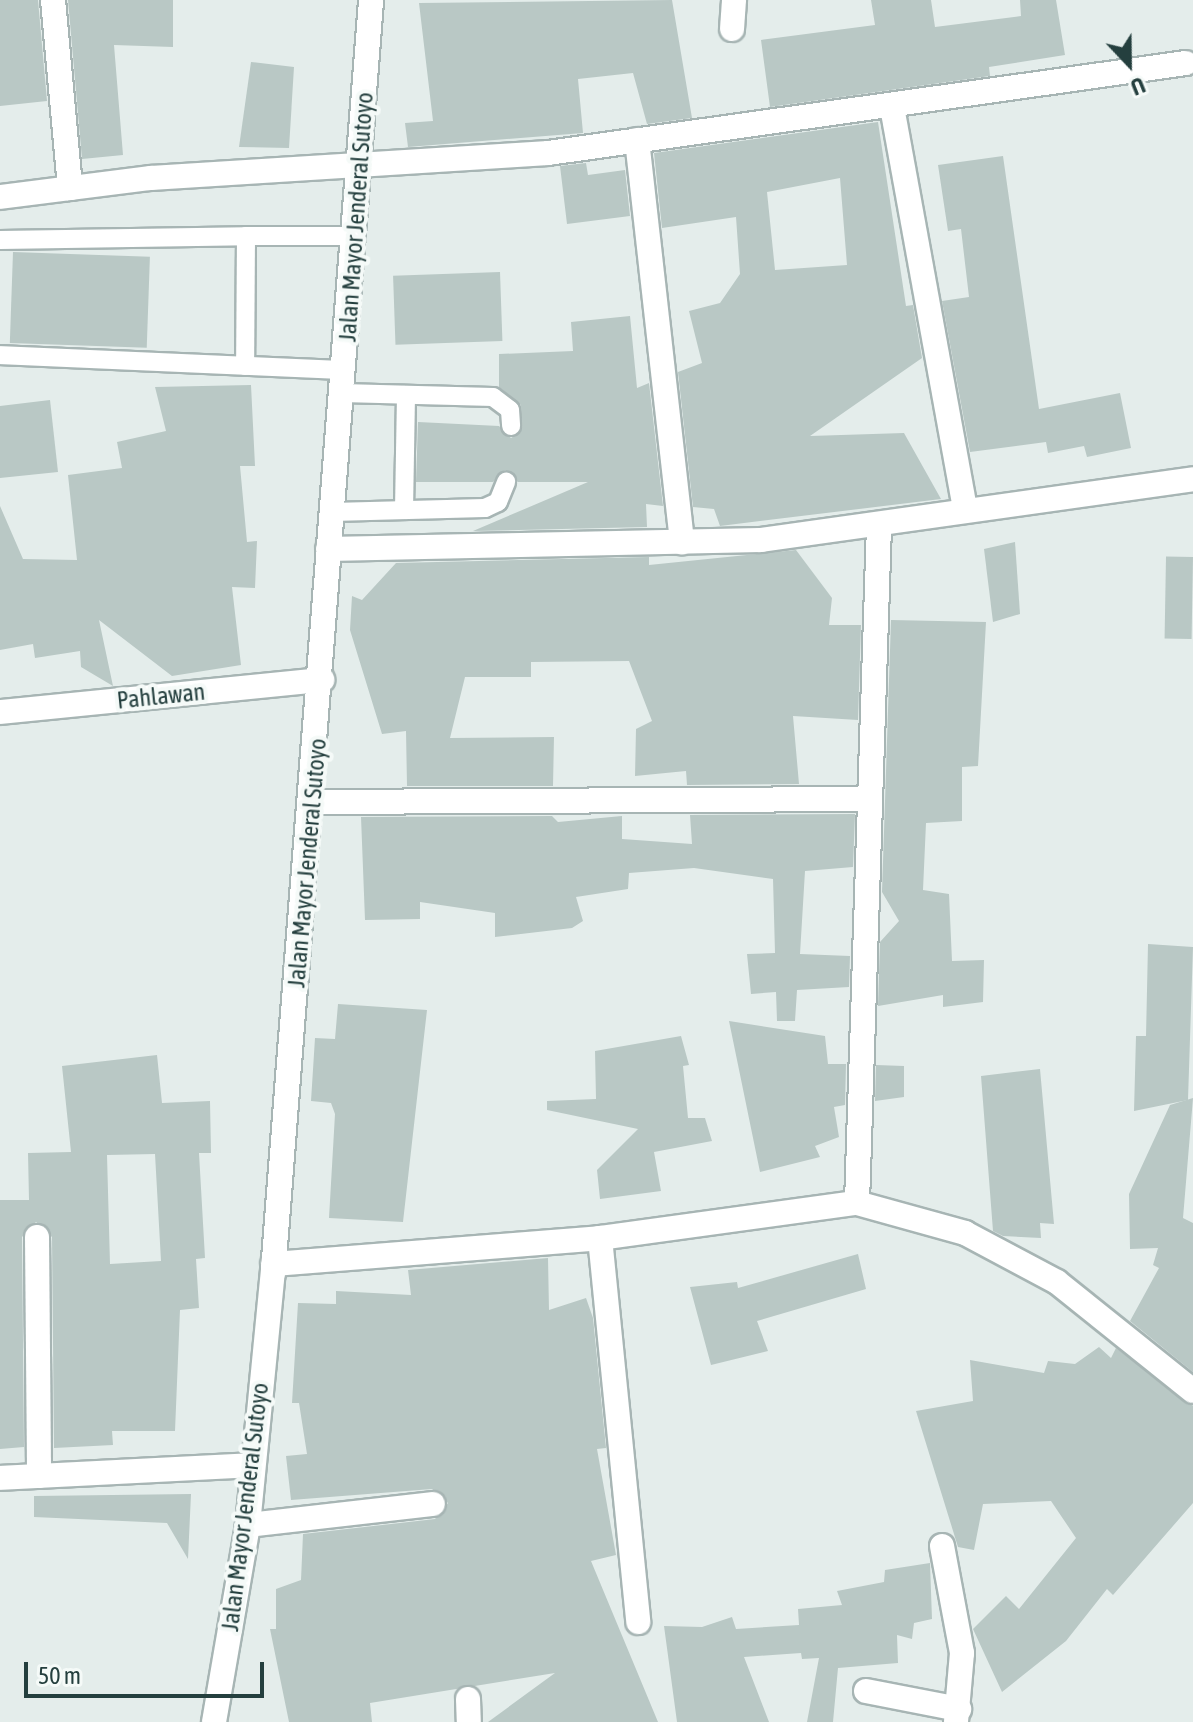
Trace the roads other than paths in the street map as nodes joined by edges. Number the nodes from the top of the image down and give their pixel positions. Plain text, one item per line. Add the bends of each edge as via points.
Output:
1 (53, 0) edge
2 (371, 0) edge
3 (734, 0) edge
4 (732, 29) dead end
5 (1186, 63) dead end
6 (892, 107) junction
7 (637, 140) junction
8 (362, 166) junction
9 (70, 188) junction
10 (0, 197) edge
11 (246, 236) junction
12 (356, 236) junction
13 (0, 240) edge
14 (0, 355) edge
15 (245, 366) junction
16 (343, 382) junction
17 (406, 395) junction
18 (511, 426) dead end
19 (1193, 479) edge
20 (506, 482) dead end
21 (404, 510) junction
22 (965, 510) junction
23 (332, 512) junction
24 (879, 526) junction
25 (682, 542) junction
26 (328, 549) junction
27 (322, 680) junction
28 (0, 712) edge
29 (868, 799) junction
30 (312, 802) junction
31 (857, 1203) junction
32 (37, 1237) dead end
33 (600, 1238) junction
34 (273, 1264) junction
35 (1193, 1391) edge
36 (253, 1465) junction
37 (39, 1476) junction
38 (0, 1478) edge
39 (433, 1504) dead end
40 (248, 1525) junction
41 (942, 1546) dead end
42 (638, 1622) dead end
43 (866, 1691) dead end
44 (957, 1716) edge
45 (214, 1722) edge

1 - 9 street
2 - 8 street, Jalan Mayor Jenderal Sutoyo
3 - 4 street
5 - 6 street
6 - 7 street
6 - 22 street
7 - 8 street
7 - 25 street
8 - 9 street
8 - 12 street, Jalan Mayor Jenderal Sutoyo
9 - 10 street
11 - 12 lane
11 - 13 lane
11 - 15 lane
12 - 16 street, Jalan Mayor Jenderal Sutoyo
14 - 15 lane
15 - 16 lane
16 - 17 lane
16 - 23 street, Jalan Mayor Jenderal Sutoyo
17 - 18 lane via 493,397 510,410
17 - 21 lane
19 - 22 street
20 - 21 lane via 498,502 485,508
21 - 23 lane
22 - 24 street
23 - 26 street, Jalan Mayor Jenderal Sutoyo
24 - 25 street
24 - 29 street
25 - 26 street
26 - 27 street, Jalan Mayor Jenderal Sutoyo
27 - 28 street, Pahlawan
27 - 30 street, Jalan Mayor Jenderal Sutoyo
29 - 30 street
29 - 31 street
30 - 34 street, Jalan Mayor Jenderal Sutoyo
31 - 33 street
31 - 35 street via 965,1233 1057,1282
32 - 37 street
33 - 34 street
33 - 42 street
34 - 36 street, Jalan Mayor Jenderal Sutoyo
36 - 37 street
36 - 40 street, Jalan Mayor Jenderal Sutoyo
37 - 38 street
39 - 40 street
40 - 45 street, Jalan Mayor Jenderal Sutoyo
41 - 44 street via 959,1624
43 - 44 street

